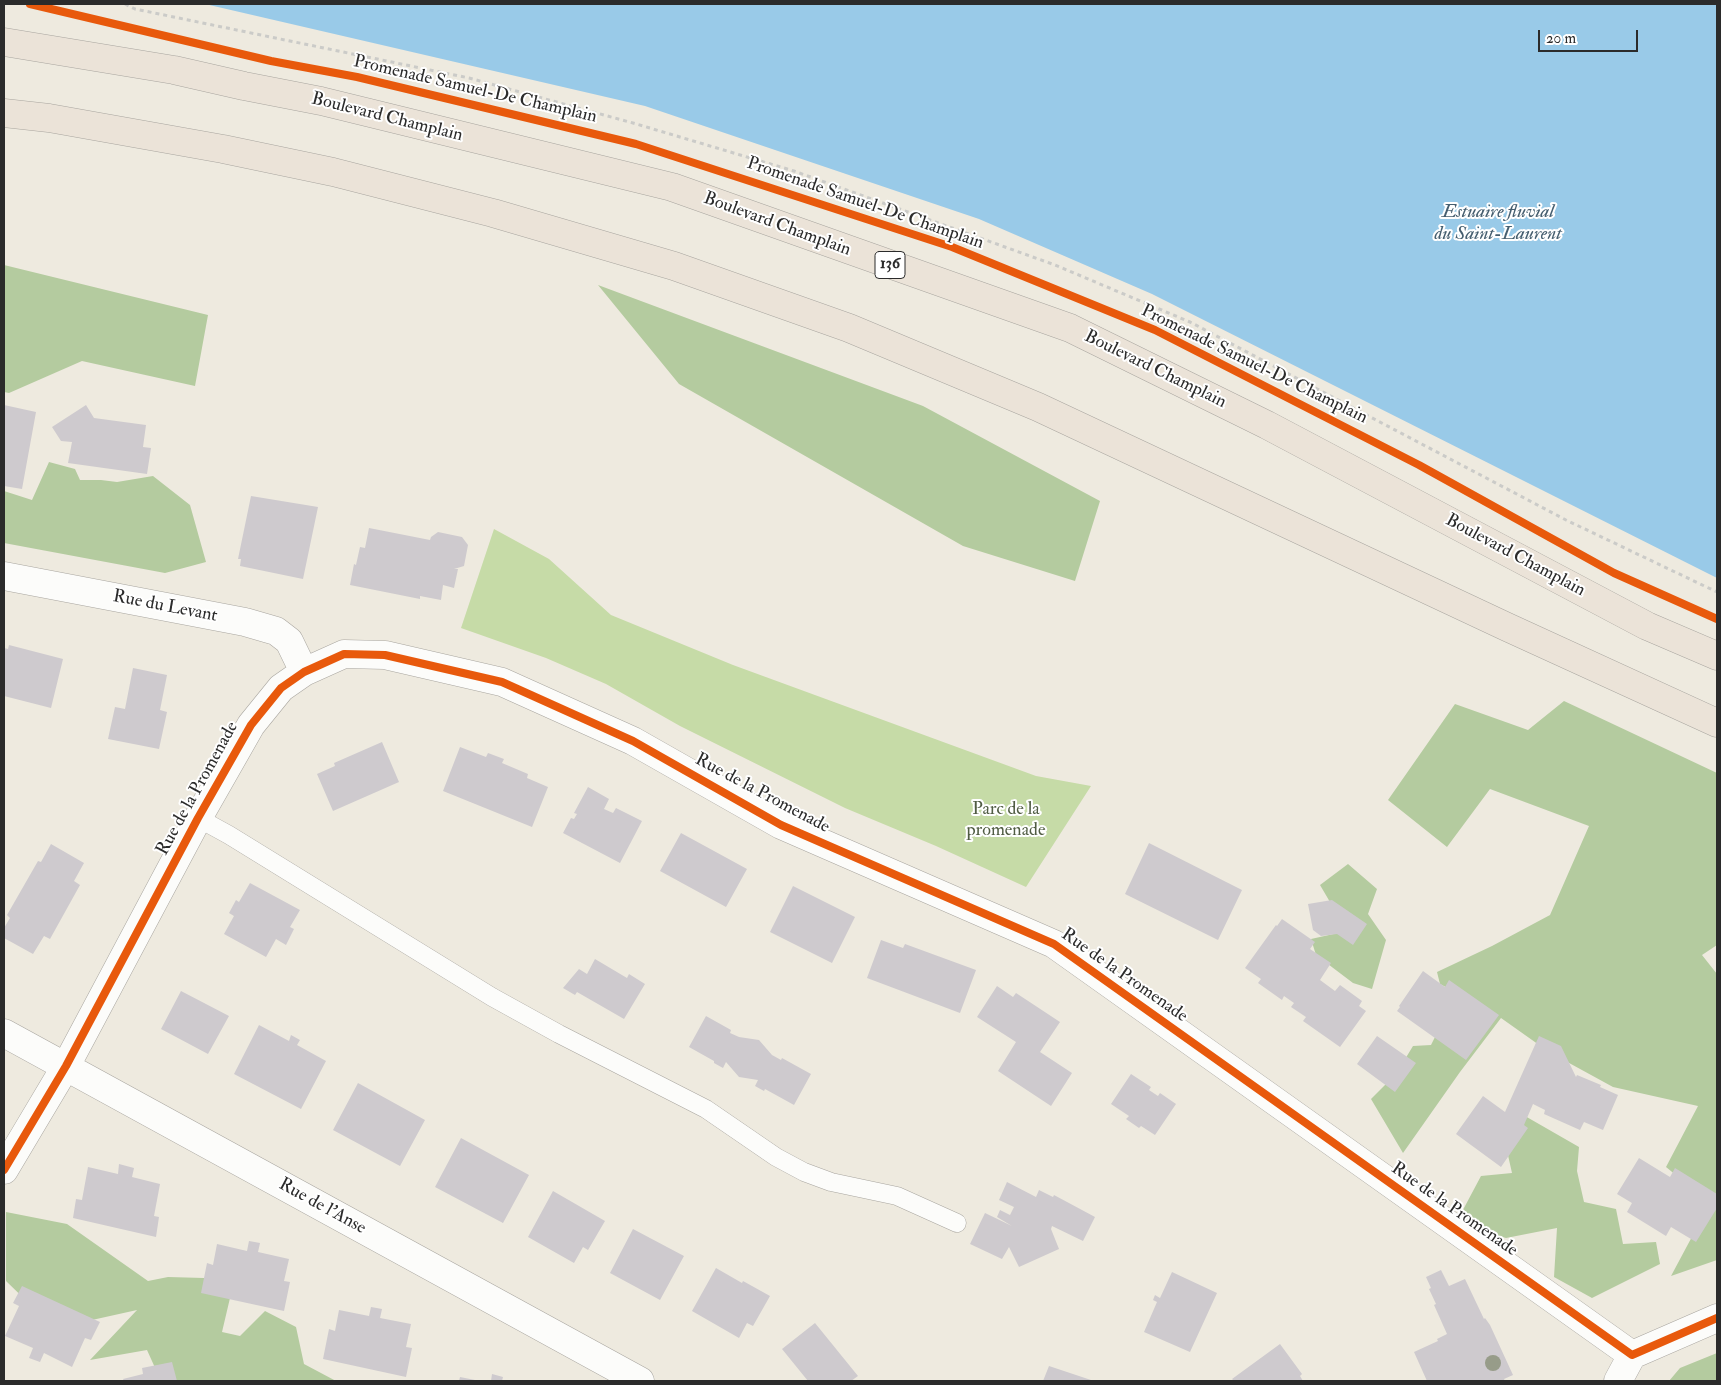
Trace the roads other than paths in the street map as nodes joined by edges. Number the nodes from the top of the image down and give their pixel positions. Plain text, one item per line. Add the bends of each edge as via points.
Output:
1 (4, 42) edge
2 (4, 113) edge
3 (4, 576) edge
4 (1717, 656) edge
5 (304, 672) junction
6 (1717, 723) edge
7 (198, 818) junction
8 (4, 1033) edge
9 (66, 1066) junction
10 (4, 1170) edge
11 (957, 1223) dead end
12 (1717, 1318) edge
13 (1632, 1356) junction
14 (640, 1381) edge
15 (1618, 1381) edge

1 - 4 main road, Boulevard Champlain / 136 via 174,70 321,101 672,187 1070,328 1267,425 1647,626
2 - 6 main road via 223,149 342,174 493,213 674,266 840,325 1038,407
3 - 5 street, Rue du Levant via 245,622 276,631 289,641
5 - 7 street, Rue de la Promenade via 281,688 251,725
5 - 13 street, Rue de la Promenade via 344,654 385,655 502,682 633,741 781,825 1054,944
7 - 9 street, Rue de la Promenade
7 - 11 lane via 492,997 706,1109 776,1157 804,1172 831,1182 897,1196
8 - 9 street, Rue de l'Anse
9 - 10 street, Rue de la Promenade
9 - 14 street, Rue de l'Anse
12 - 13 street
13 - 15 street

